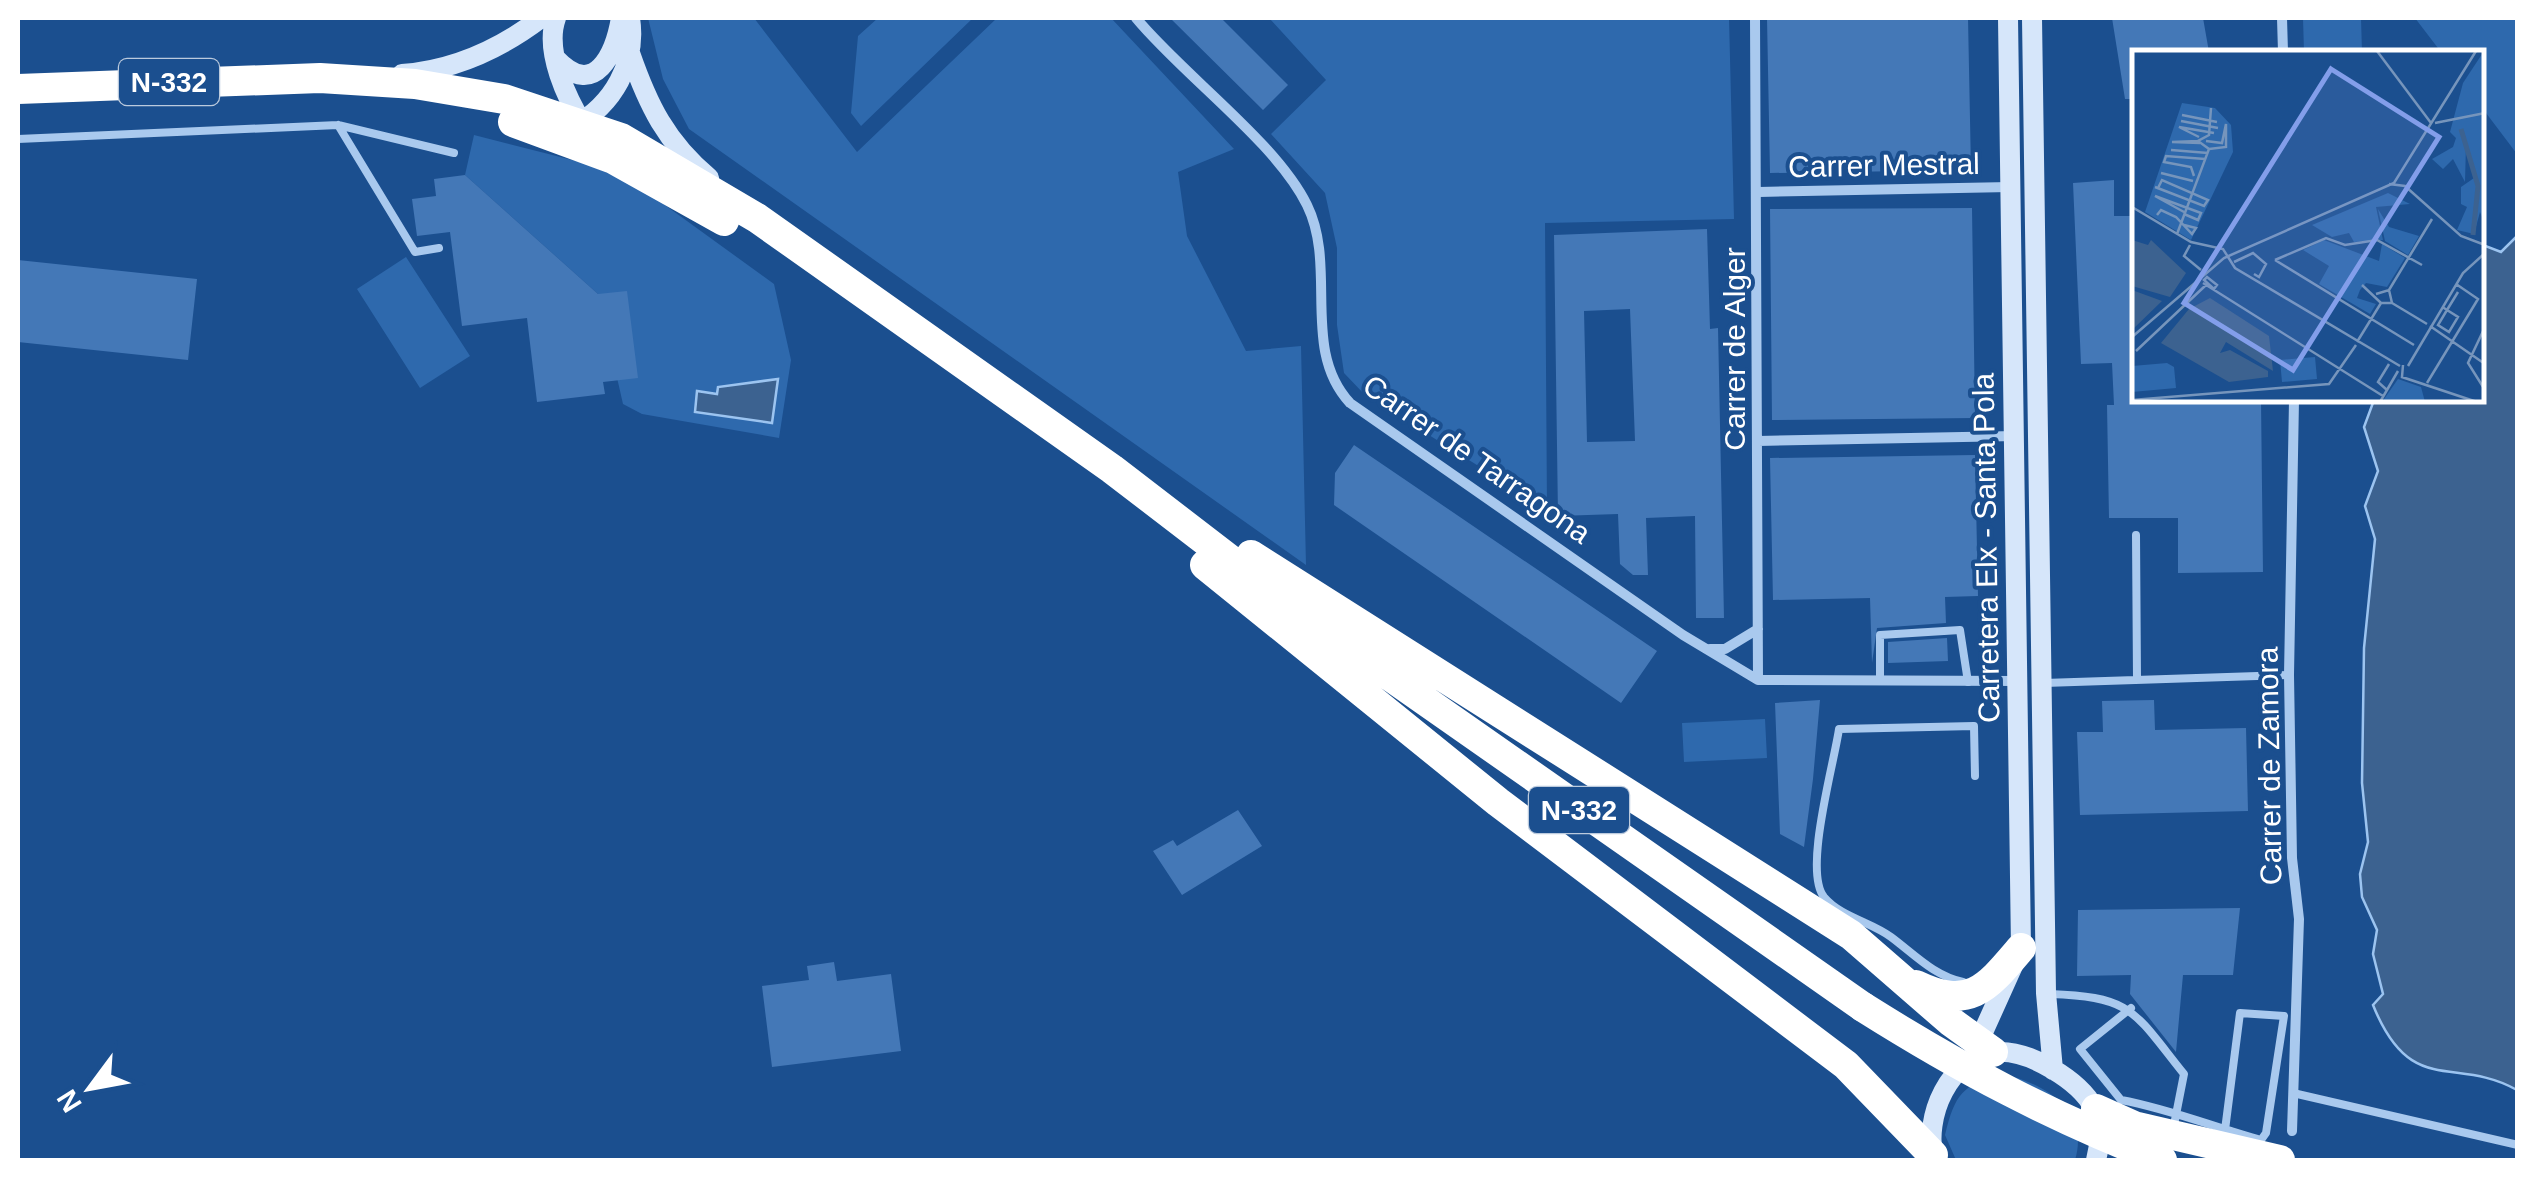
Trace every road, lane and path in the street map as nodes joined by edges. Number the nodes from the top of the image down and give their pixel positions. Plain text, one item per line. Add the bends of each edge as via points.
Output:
1 (541, 18) edge
2 (556, 18) edge
3 (620, 18) edge
4 (630, 18) edge
5 (1136, 18) edge
6 (1755, 18) edge
7 (2008, 18) edge
8 (2032, 18) edge
9 (2282, 18) edge
10 (2284, 50) edge
11 (630, 52) junction
12 (554, 58) junction
13 (320, 78) junction
14 (18, 90) edge
15 (18, 98) edge
16 (512, 121) junction
17 (581, 122) junction
18 (338, 125) junction
19 (18, 139) edge
20 (454, 153) dead end
21 (613, 159) junction
22 (2010, 187) junction
23 (1759, 192) junction
24 (757, 218) junction
25 (438, 248) dead end
26 (2294, 402) edge
27 (2016, 436) junction
28 (1758, 441) junction
29 (1112, 469) junction
30 (1129, 503) junction
31 (2136, 535) dead end
32 (1297, 611) junction
33 (1758, 629) junction
34 (1706, 649) junction
35 (2289, 676) junction
36 (2137, 679) junction
37 (1758, 680) junction
38 (1880, 680) junction
39 (1968, 682) junction
40 (2016, 682) junction
41 (2043, 683) junction
42 (1975, 776) dead end
43 (2021, 948) junction
44 (1904, 979) junction
45 (1976, 994) junction
46 (2046, 994) junction
47 (2131, 1008) junction
48 (1980, 1054) junction
49 (2053, 1070) junction
50 (2293, 1093) junction
51 (2096, 1110) junction
52 (2292, 1132) dead end
53 (2173, 1142) edge
54 (2518, 1144) edge
55 (2252, 1145) edge
56 (1934, 1158) edge
57 (2096, 1160) edge

1 - 13 main road via 463,63 416,73
2 - 12 main road
3 - 12 main road via 609,61 598,69 583,75 567,71
4 - 11 main road
5 - 34 street, Carrer de Tarragona via 1280,168 1308,208 1317,232 1323,345 1336,388
6 - 23 street, Carrer de Alger
7 - 22 main road, Carretera Elx - Santa Pola
8 - 41 main road, Carretera Elx - Santa Pola
9 - 10 street
11 - 17 main road via 602,109
11 - 24 main road via 656,120 676,150
12 - 17 main road
13 - 14 highway, N-332
13 - 17 highway, N-332 via 504,99
15 - 16 highway, N-332 via 346,98
16 - 17 main road
16 - 21 highway, N-332
17 - 21 main road
17 - 24 highway, N-332 via 672,164
18 - 19 lane
18 - 20 lane
18 - 25 lane via 415,252
21 - 30 highway, N-332 via 784,258
22 - 23 street, Carrer Mestral
22 - 27 main road, Carretera Elx - Santa Pola
23 - 28 street, Carrer de Alger
24 - 29 highway, N-332
26 - 35 street, Carrer de Zamora
27 - 28 street
27 - 40 main road, Carretera Elx - Santa Pola
28 - 33 street, Carrer de Alger
29 - 32 highway, N-332
29 - 44 highway via 1851,935
30 - 32 highway, N-332
30 - 56 highway via 1498,802 1846,1065
31 - 36 lane
32 - 53 highway, N-332, bridge via 1863,1007 2059,1120
33 - 34 street via 1725,649
33 - 37 street, Carrer de Alger
34 - 37 street, Carrer de Tarragona
35 - 36 lane
35 - 50 street, Carrer de Zamora via 2299,919
36 - 41 lane
37 - 38 street
38 - 39 street
38 - 39 lane via 1880,635 1960,630
39 - 40 street
40 - 43 main road, Carretera Elx - Santa Pola
41 - 46 main road, Carretera Elx - Santa Pola
42 - 45 lane via 1974,726 1840,730 1823,802 1817,886 1826,900 1888,934 1928,967 1968,983
43 - 45 highway
43 - 48 main road, Carretera Elx - Santa Pola
44 - 45 highway via 1958,998
44 - 48 highway
46 - 47 lane via 2101,996
46 - 49 main road, Carretera Elx - Santa Pola
47 - 53 lane via 2184,1074
47 - 53 lane via 2080,1049 2121,1100
48 - 49 main road via 2027,1058
48 - 56 main road, Carretera Elx - Santa Pola via 1943,1092 1934,1112
49 - 51 main road
50 - 52 street, Carrer de Zamora
50 - 54 lane
51 - 53 highway
51 - 57 main road
53 - 55 highway
55 - 55 lane via 2240,1013 2284,1016 2266,1133

